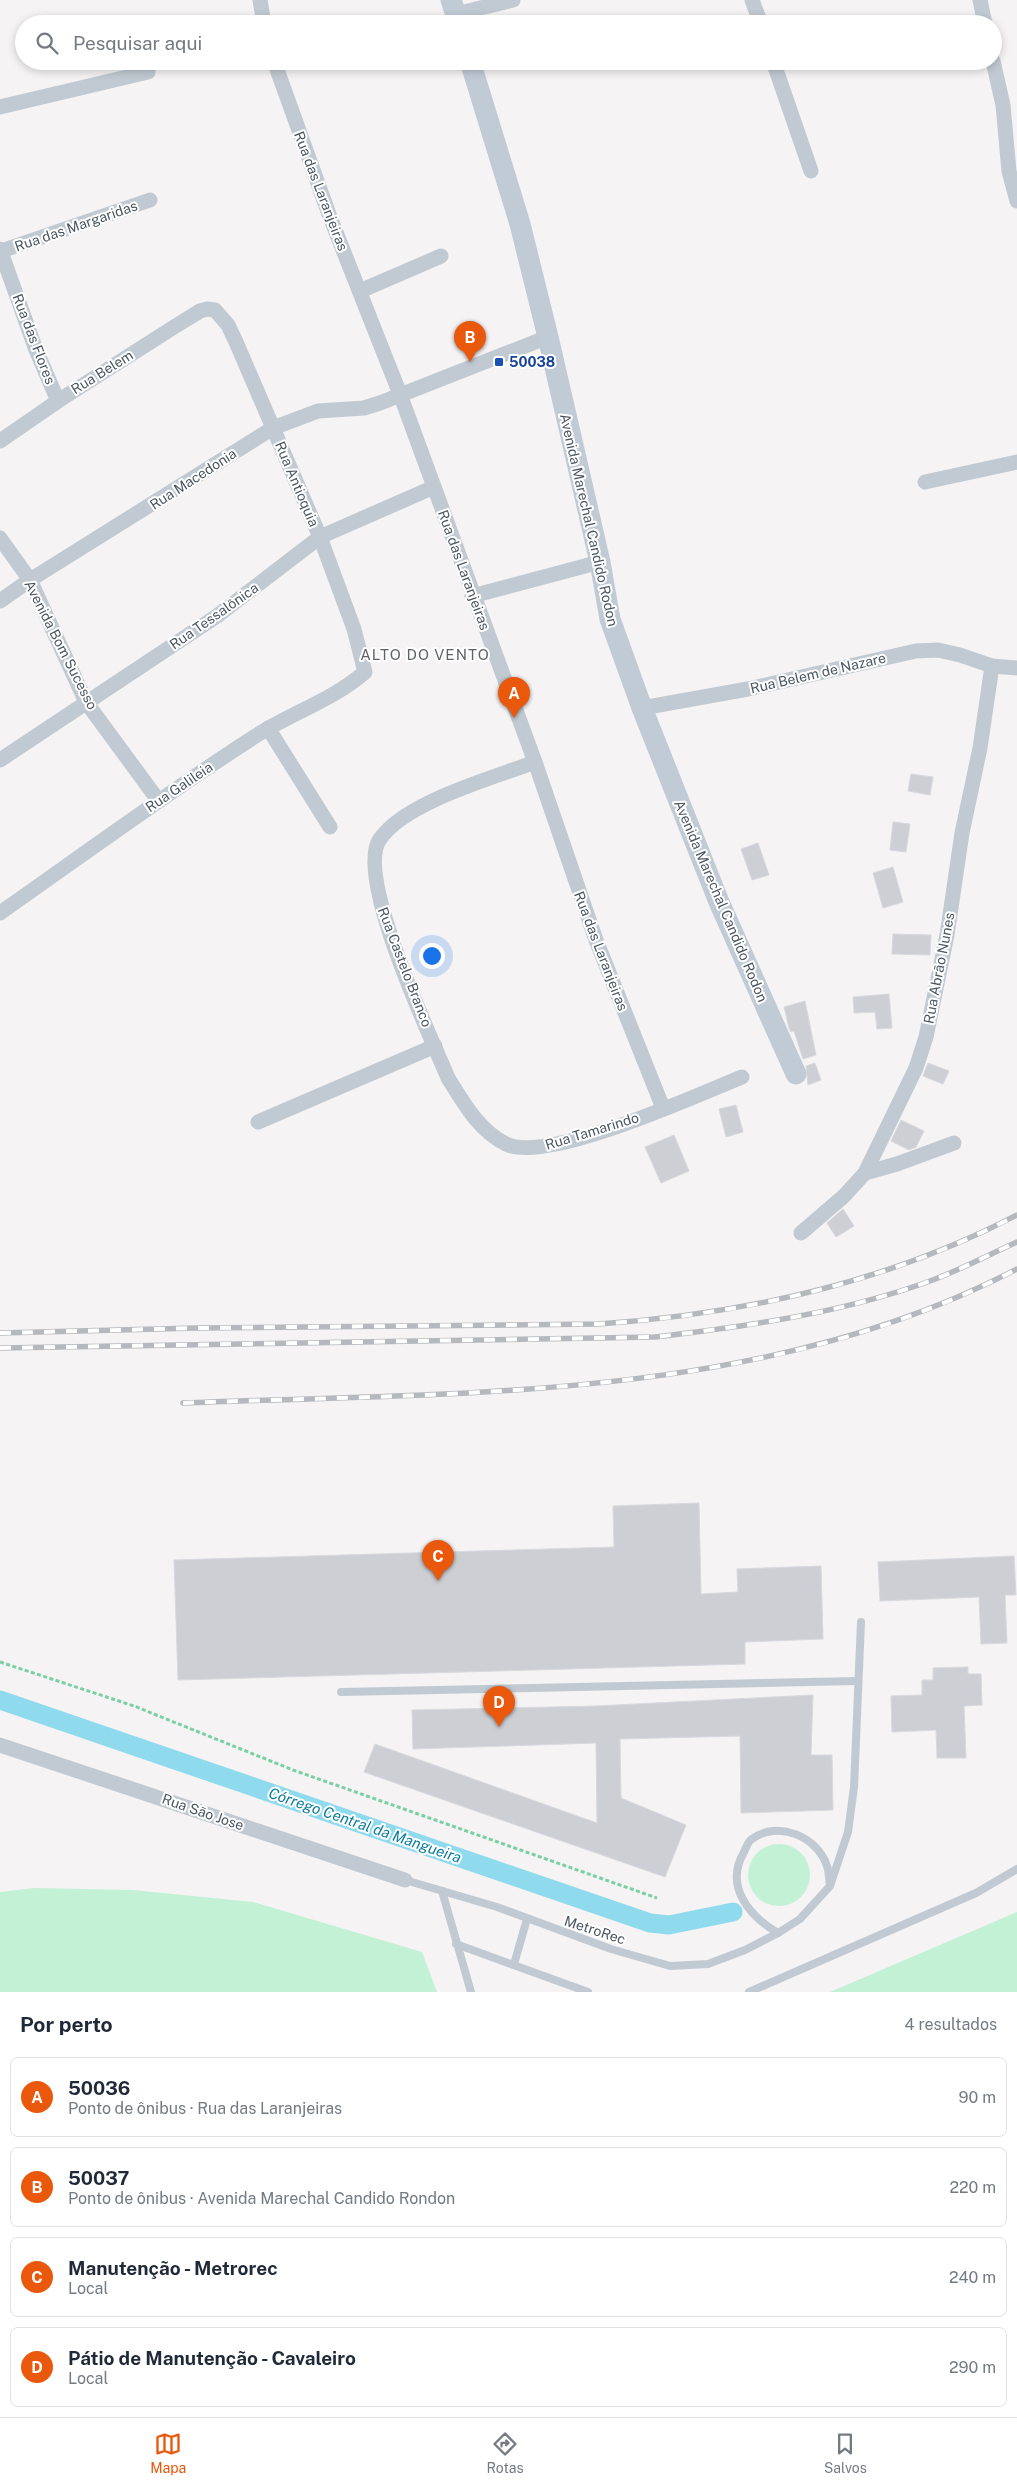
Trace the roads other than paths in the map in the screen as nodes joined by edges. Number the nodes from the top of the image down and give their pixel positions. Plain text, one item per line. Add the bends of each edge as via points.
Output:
1 (260, 0) edge
2 (513, 0) edge
3 (752, 0) edge
4 (980, 0) edge
5 (455, 13) edge
6 (262, 15) edge
7 (757, 15) edge
8 (983, 15) edge
9 (277, 70) edge
10 (473, 70) edge
11 (776, 70) edge
12 (995, 70) edge
13 (148, 72) dead end
14 (0, 107) edge
15 (811, 171) dead end
16 (150, 200) dead end
17 (1017, 201) edge
18 (0, 250) edge
19 (441, 256) dead end
20 (360, 291) junction
21 (208, 309) joint
22 (548, 337) junction
23 (400, 394) junction
24 (58, 401) junction
25 (273, 428) junction
26 (0, 441) edge
27 (1017, 462) edge
28 (924, 482) dead end
29 (434, 487) junction
30 (320, 537) junction
31 (0, 538) edge
32 (600, 562) junction
33 (30, 580) junction
34 (472, 596) junction
35 (0, 601) edge
36 (992, 666) junction
37 (1017, 668) edge
38 (366, 672) joint
39 (86, 702) junction
40 (642, 708) junction
41 (268, 728) junction
42 (0, 760) edge
43 (535, 762) junction
44 (158, 800) junction
45 (330, 827) dead end
46 (0, 913) edge
47 (435, 1046) junction
48 (796, 1074) dead end
49 (742, 1078) dead end
50 (663, 1108) junction
51 (258, 1122) dead end
52 (492, 1135) joint
53 (954, 1143) dead end
54 (865, 1173) junction
55 (801, 1233) dead end
56 (861, 1622) dead end
57 (857, 1681) junction
58 (341, 1692) dead end
59 (0, 1744) edge
60 (1017, 1869) edge
61 (405, 1880) joint
62 (830, 1886) junction
63 (442, 1891) junction
64 (527, 1919) junction
65 (778, 1933) junction
66 (456, 1944) junction
67 (514, 1964) junction
68 (471, 1992) edge
69 (588, 1992) edge
70 (749, 1992) edge

1 - 6 street
2 - 5 street
3 - 7 street
4 - 8 street
9 - 20 street, Rua das Laranjeiras via 326,208
10 - 22 street, Avenida Marechal Candido Rodon via 520,224
11 - 15 street
12 - 17 street via 1003,105 1009,171
13 - 14 street
16 - 18 street, Rua das Margaridas
18 - 24 street, Rua das Flores
19 - 20 street
20 - 23 street, Rua das Laranjeiras
21 - 24 street, Rua Belem
21 - 25 street, Rua Antioquia via 220,314 228,326
22 - 23 street, Rua Macedonia
22 - 32 street, Avenida Marechal Candido Rodon
23 - 25 street, Rua Macedonia via 364,408 318,411
23 - 29 street, Rua das Laranjeiras
24 - 26 street, Rua Belem
25 - 30 street, Rua Antioquia
25 - 33 street, Rua Macedonia
27 - 28 street
29 - 30 street, Rua Tessalônica
29 - 34 street, Rua das Laranjeiras
30 - 38 street, Rua Antioquia via 354,629
30 - 39 street, Rua Tessalônica via 216,616
31 - 33 street, Avenida Bom Sucesso
32 - 34 street
32 - 40 street, Avenida Marechal Candido Rodon via 610,619
33 - 35 street, Rua Macedonia
33 - 39 street, Avenida Bom Sucesso
34 - 43 street, Rua das Laranjeiras
36 - 37 street, Rua Belem de Nazare
36 - 40 street, Rua Belem de Nazare via 938,650 916,651 756,687
36 - 54 street, Rua Abrão Nunes via 947,935 926,1037 902,1100
38 - 41 street, Rua Galileia
39 - 42 street, Rua Tessalônica
39 - 44 street, Avenida Bom Sucesso
40 - 48 street, Avenida Marechal Candido Rodon via 719,902
41 - 44 street, Rua Galileia
41 - 45 street
43 - 47 street, Rua Castelo Branco via 438,798 396,822 379,839 373,858 381,909
43 - 50 street, Rua das Laranjeiras via 596,940
44 - 46 street, Rua Galileia
47 - 51 street
47 - 52 street, Rua Castelo Branco via 448,1078 462,1100
49 - 50 street, Rua Tamarindo
50 - 52 street, Rua Tamarindo via 542,1147 520,1148
53 - 54 street
54 - 55 street, Rua Abrão Nunes
56 - 57 lane, MetroRec
57 - 58 lane
57 - 62 lane, MetroRec via 854,1787 848,1832
59 - 61 street, Rua São Jose
60 - 70 lane via 976,1893
61 - 63 lane, MetroRec
62 - 65 lane, MetroRec via 800,1919
62 - 65 lane via 827,1866 818,1850 800,1834 775,1830 751,1839 738,1862 738,1884 747,1908 759,1922
63 - 64 lane, MetroRec
63 - 66 lane
64 - 65 lane, MetroRec via 670,1966 708,1964
64 - 67 lane
66 - 67 lane
66 - 68 lane
67 - 69 lane

